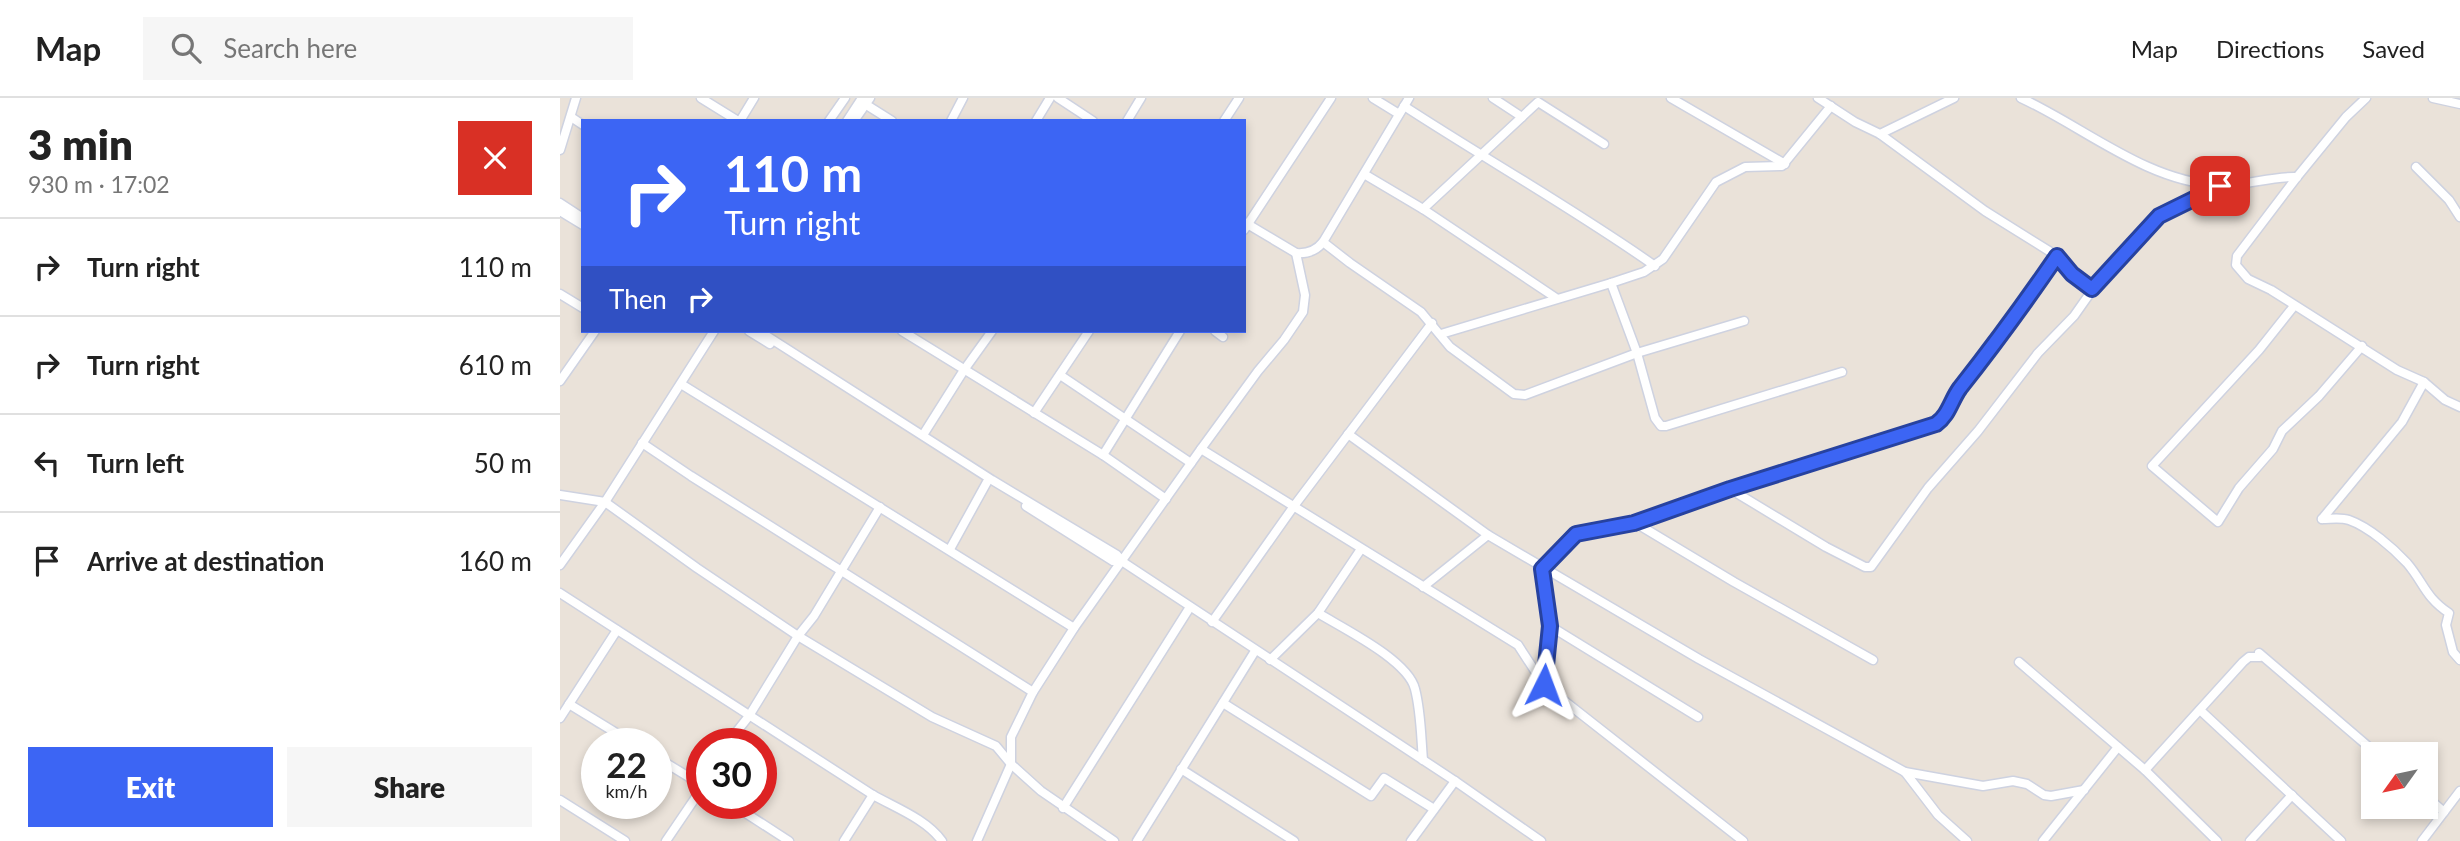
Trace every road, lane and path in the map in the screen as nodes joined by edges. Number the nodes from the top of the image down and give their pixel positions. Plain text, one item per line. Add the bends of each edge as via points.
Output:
1 (576, 98) edge
2 (701, 98) edge
3 (754, 98) edge
4 (845, 98) edge
5 (963, 98) edge
6 (1050, 98) edge
7 (1058, 98) edge
8 (1141, 98) edge
9 (1239, 98) edge
10 (1331, 98) edge
11 (1373, 98) edge
12 (1493, 98) edge
13 (1671, 98) edge
14 (1818, 98) edge
15 (1954, 98) edge
16 (2021, 98) edge
17 (2365, 98) edge
18 (2433, 98) edge
19 (866, 100) edge
20 (2460, 104) edge
21 (1404, 106) edge
22 (1831, 106) junction
23 (570, 117) junction
24 (1522, 117) junction
25 (736, 119) edge
26 (740, 119) edge
27 (831, 119) edge
28 (849, 119) edge
29 (855, 119) edge
30 (890, 119) edge
31 (952, 119) edge
32 (1037, 119) edge
33 (1090, 119) edge
34 (1128, 119) edge
35 (1225, 119) edge
36 (581, 124) edge
37 (1880, 134) junction
38 (1604, 144) dead end
39 (560, 150) edge
40 (1480, 155) junction
41 (1785, 164) junction
42 (2416, 167) dead end
43 (1364, 174) junction
44 (2297, 177) junction
45 (2220, 186) junction
46 (560, 203) edge
47 (1423, 209) junction
48 (560, 211) edge
49 (581, 217) edge
50 (2460, 217) edge
51 (581, 224) edge
52 (1246, 224) edge
53 (1246, 226) edge
54 (1323, 242) junction
55 (1296, 253) junction
56 (2057, 256) junction
57 (1655, 266) junction
58 (1611, 284) junction
59 (2092, 289) junction
60 (560, 294) edge
61 (1556, 298) junction
62 (2294, 306) junction
63 (581, 307) edge
64 (1744, 321) dead end
65 (1432, 323) junction
66 (594, 333) edge
67 (713, 333) edge
68 (752, 333) edge
69 (762, 333) edge
70 (905, 333) edge
71 (991, 333) edge
72 (1088, 333) edge
73 (1179, 333) edge
74 (1218, 333) edge
75 (1441, 334) junction
76 (1223, 337) dead end
77 (2362, 346) junction
78 (1637, 353) junction
79 (964, 370) junction
80 (1842, 372) dead end
81 (1060, 375) junction
82 (560, 382) edge
83 (2424, 382) junction
84 (681, 384) junction
85 (2460, 407) edge
86 (1034, 414) junction
87 (1125, 418) junction
88 (1348, 434) junction
89 (923, 435) junction
90 (642, 443) junction
91 (1200, 449) junction
92 (1103, 456) junction
93 (1191, 463) junction
94 (987, 482) junction
95 (1730, 489) junction
96 (560, 495) edge
97 (1166, 499) junction
98 (605, 502) junction
99 (1294, 506) junction
100 (880, 507) junction
101 (1634, 523) junction
102 (1488, 535) junction
103 (950, 549) junction
104 (1361, 549) junction
105 (1123, 562) junction
106 (560, 565) edge
107 (1542, 569) junction
108 (842, 570) junction
109 (1423, 587) junction
110 (560, 593) edge
111 (1190, 607) junction
112 (1318, 613) junction
113 (1212, 622) junction
114 (1550, 626) junction
115 (1074, 628) junction
116 (617, 630) junction
117 (797, 636) junction
118 (1255, 650) junction
119 (1270, 660) junction
120 (1873, 660) dead end
121 (2460, 660) edge
122 (2019, 663) dead end
123 (1544, 685) junction
124 (1033, 691) junction
125 (1223, 703) junction
126 (569, 704) junction
127 (2200, 710) junction
128 (749, 716) junction
129 (1698, 717) dead end
130 (560, 718) edge
131 (608, 728) edge
132 (740, 728) edge
133 (2363, 742) edge
134 (2118, 747) junction
135 (1423, 760) junction
136 (1011, 764) junction
137 (1181, 769) junction
138 (2145, 770) junction
139 (1905, 772) junction
140 (1455, 781) junction
141 (2084, 790) junction
142 (2460, 791) edge
143 (873, 795) junction
144 (2292, 796) junction
145 (560, 800) edge
146 (2438, 807) edge
147 (1063, 808) junction
148 (1434, 809) junction
149 (686, 810) edge
150 (2444, 812) junction
151 (755, 819) edge
152 (625, 841) edge
153 (666, 841) edge
154 (789, 841) edge
155 (844, 841) edge
156 (942, 841) edge
157 (977, 841) edge
158 (1114, 841) edge
159 (1137, 841) edge
160 (1294, 841) edge
161 (1411, 841) edge
162 (1541, 841) edge
163 (1743, 841) edge
164 (1967, 841) edge
165 (2043, 841) edge
166 (2217, 841) edge
167 (2250, 841) edge
168 (2342, 841) edge
169 (2422, 841) edge

1 - 23 street
2 - 25 street
3 - 26 street
4 - 27 street
5 - 31 street
6 - 32 street
7 - 33 street
8 - 34 street
9 - 35 street
10 - 52 street
11 - 21 street
12 - 24 street
13 - 41 street
14 - 22 street
15 - 37 street
16 - 45 street via 2157,172
17 - 44 street
18 - 20 street
19 - 28 street
19 - 29 street
19 - 30 street
21 - 40 street
21 - 43 street
22 - 37 street
22 - 41 street
23 - 36 street
23 - 39 street
24 - 38 street via 1538,102
24 - 40 street
37 - 56 street via 1985,211
40 - 47 street
40 - 57 street via 1596,224
41 - 57 street via 1745,167 1716,182
42 - 50 street
43 - 47 street
43 - 54 street
44 - 45 street
44 - 62 street via 2235,261 2248,279
45 - 59 street via 2159,216
46 - 49 street
47 - 61 street
48 - 51 street
53 - 55 street
54 - 55 street via 1306,254
54 - 65 street
55 - 91 street via 1305,295 1303,312
56 - 59 street
56 - 95 street via 1936,424
57 - 58 street
58 - 61 street
58 - 78 street
59 - 95 street via 1928,488 1871,567 1826,547
60 - 63 street
61 - 75 street
62 - 77 street
62 - 77 street via 2152,466 2218,522 2282,431
64 - 78 street
65 - 75 street
65 - 88 street
66 - 82 street
67 - 84 street
68 - 94 street
69 - 89 street
70 - 79 street
71 - 79 street
72 - 81 street
73 - 87 street
74 - 76 street
75 - 78 street via 1457,352 1522,396
77 - 83 street
78 - 80 street via 1655,418 1666,426
79 - 86 street
79 - 89 street
81 - 86 street
81 - 87 street
83 - 85 street
83 - 121 street via 2402,422 2322,519 2349,520 2408,564 2434,603 2449,613 2446,625 2453,652
84 - 90 street
84 - 100 street
86 - 92 street
87 - 92 street
87 - 93 street
88 - 99 street
88 - 102 street
89 - 105 street
90 - 98 street
90 - 108 street
91 - 93 street
91 - 99 street
92 - 97 street
93 - 97 street
94 - 103 street
94 - 105 street via 1113,561
95 - 101 street
96 - 98 street
97 - 105 street
98 - 106 street
98 - 117 street
99 - 104 street
99 - 113 street
100 - 103 street
100 - 108 street
101 - 107 street via 1576,534
101 - 120 street
102 - 107 street
102 - 109 street
103 - 115 street
104 - 109 street
104 - 112 street
105 - 111 street
105 - 115 street
107 - 114 street
107 - 139 street
108 - 117 street
108 - 124 street
109 - 123 street via 1518,645
110 - 116 street
111 - 113 street
111 - 147 street
112 - 119 street
112 - 135 street via 1408,673 1415,688
113 - 118 street
114 - 123 street
114 - 129 street
115 - 124 street
116 - 126 street
116 - 128 street
117 - 128 street
117 - 136 street via 923,712 996,746
118 - 119 street
118 - 125 street
119 - 135 street
122 - 134 street
123 - 163 street
124 - 136 street via 1011,737
125 - 137 street
125 - 148 street via 1371,796 1384,778
126 - 130 street
126 - 131 street
127 - 133 street via 2243,662 2260,657 2259,653
127 - 138 street
127 - 144 street
128 - 132 street
128 - 143 street
134 - 138 street
134 - 141 street
135 - 140 street
136 - 147 street
136 - 157 street
137 - 159 street
137 - 160 street
138 - 166 street
139 - 141 street via 1983,786 2013,781 2051,796
139 - 164 street via 1938,815
140 - 148 street
140 - 162 street
141 - 165 street
142 - 150 street
143 - 155 street
143 - 156 street via 925,825
144 - 167 street
144 - 168 street
145 - 152 street
146 - 150 street
147 - 158 street
148 - 161 street
149 - 153 street
150 - 169 street
151 - 154 street

